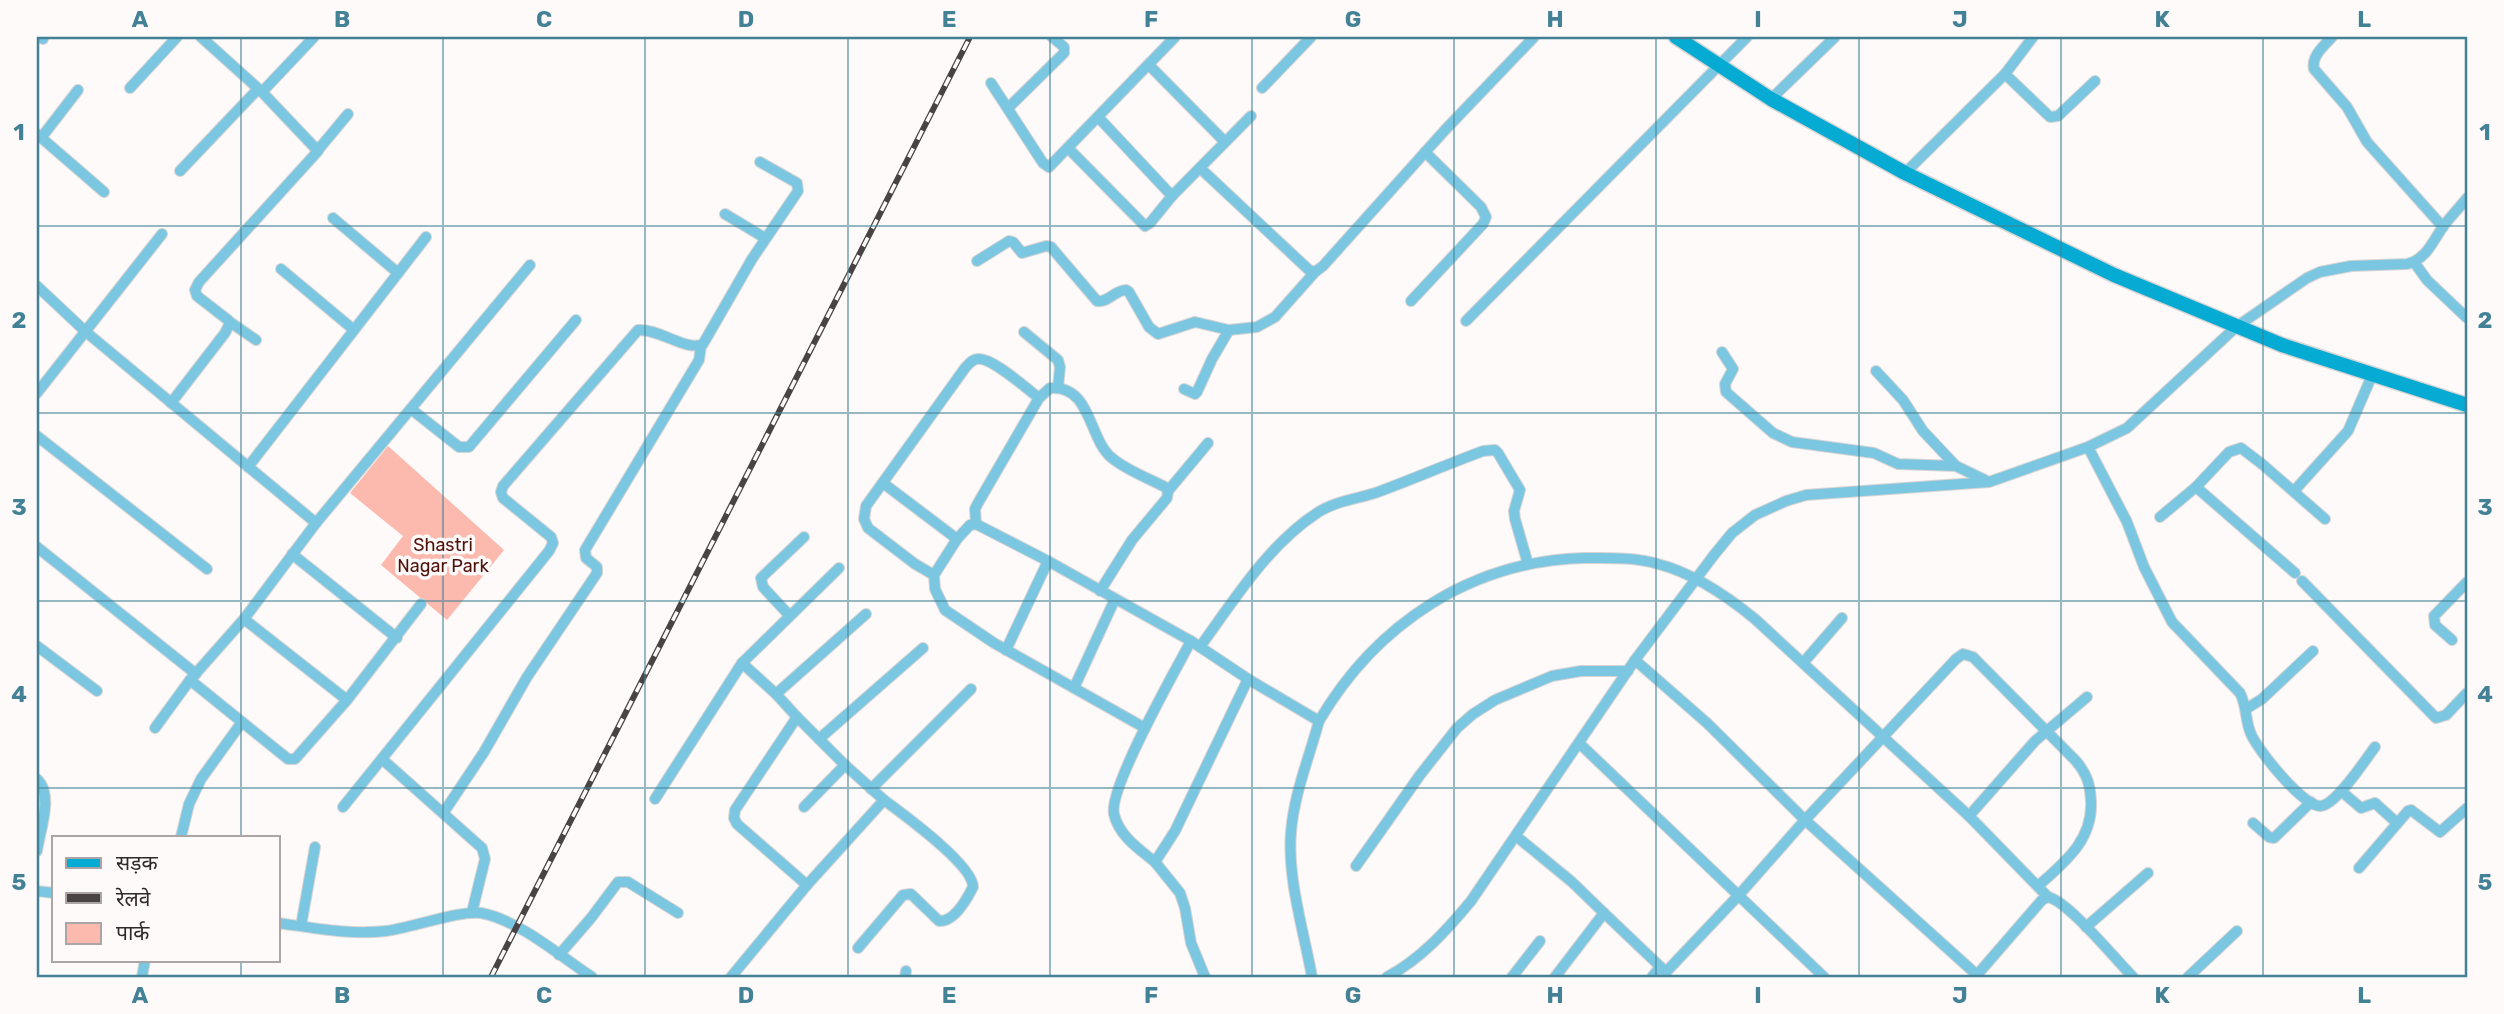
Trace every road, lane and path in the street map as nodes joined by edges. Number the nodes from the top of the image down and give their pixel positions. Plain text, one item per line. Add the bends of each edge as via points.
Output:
1 (177, 37) edge
2 (201, 37) edge
3 (314, 37) edge
4 (1052, 37) edge
5 (1175, 37) edge
6 (1311, 37) edge
7 (1534, 37) edge
8 (1676, 37) edge
9 (1747, 37) edge
10 (1835, 37) edge
11 (2033, 37) edge
12 (2332, 37) edge
13 (1719, 64) junction
14 (1149, 65) junction
15 (2006, 74) junction
16 (2095, 80) dead end
17 (991, 83) dead end
18 (130, 88) dead end
19 (1262, 88) dead end
20 (78, 90) dead end
21 (260, 91) junction
22 (1771, 99) junction
23 (1009, 108) junction
24 (348, 114) dead end
25 (1251, 116) dead end
26 (1099, 118) junction
27 (39, 136) edge
28 (1225, 142) junction
29 (318, 149) junction
30 (1069, 149) junction
31 (1424, 152) junction
32 (760, 162) dead end
33 (1200, 168) junction
34 (180, 171) dead end
35 (1905, 173) junction
36 (104, 192) dead end
37 (1172, 196) junction
38 (2467, 198) edge
39 (725, 214) dead end
40 (333, 218) dead end
41 (2443, 227) junction
42 (162, 234) dead end
43 (426, 237) dead end
44 (765, 238) junction
45 (977, 261) dead end
46 (2414, 262) junction
47 (530, 265) dead end
48 (281, 269) dead end
49 (1315, 272) junction
50 (398, 273) junction
51 (37, 286) edge
52 (1411, 301) dead end
53 (2467, 318) edge
54 (576, 320) dead end
55 (1466, 321) dead end
56 (230, 322) junction
57 (2236, 327) junction
58 (354, 330) junction
59 (1229, 330) junction
60 (86, 332) junction
61 (1024, 332) dead end
62 (256, 340) dead end
63 (701, 346) junction
64 (1721, 352) dead end
65 (1876, 371) dead end
66 (2373, 373) junction
67 (1058, 388) junction
68 (1184, 389) dead end
69 (37, 393) edge
70 (1039, 398) junction
71 (171, 403) junction
72 (2467, 405) edge
73 (411, 409) junction
74 (37, 436) edge
75 (1208, 443) dead end
76 (2088, 447) junction
77 (1956, 466) junction
78 (248, 467) junction
79 (1989, 482) junction
80 (883, 483) junction
81 (2196, 487) junction
82 (1168, 491) junction
83 (2294, 491) junction
84 (2160, 517) dead end
85 (2325, 520) dead end
86 (316, 523) junction
87 (976, 524) junction
88 (804, 537) dead end
89 (957, 539) junction
90 (37, 547) edge
91 (292, 554) junction
92 (1048, 561) junction
93 (1528, 564) junction
94 (839, 568) dead end
95 (207, 569) dead end
96 (934, 575) junction
97 (1694, 579) junction
98 (2467, 582) edge
99 (1100, 591) junction
100 (1115, 599) junction
101 (421, 604) dead end
102 (866, 614) dead end
103 (789, 615) junction
104 (1842, 618) dead end
105 (244, 619) junction
106 (397, 638) junction
107 (2452, 640) dead end
108 (1195, 644) junction
109 (37, 646) edge
110 (923, 648) dead end
111 (1006, 650) junction
112 (2313, 651) dead end
113 (1635, 660) junction
114 (742, 663) junction
115 (1802, 663) junction
116 (1628, 671) junction
117 (193, 677) junction
118 (1248, 679) junction
119 (1074, 688) junction
120 (971, 689) dead end
121 (97, 691) dead end
122 (2467, 693) edge
123 (776, 694) junction
124 (2087, 697) dead end
125 (347, 700) junction
126 (2246, 709) junction
127 (797, 717) junction
128 (1320, 721) junction
129 (242, 722) junction
130 (155, 728) dead end
131 (1145, 728) junction
132 (2046, 730) junction
133 (1882, 736) junction
134 (819, 739) junction
135 (1579, 743) junction
136 (2375, 747) dead end
137 (382, 759) junction
138 (845, 765) junction
139 (37, 779) edge
140 (871, 789) junction
141 (2341, 791) junction
142 (655, 799) dead end
143 (884, 800) junction
144 (2311, 802) junction
145 (343, 807) dead end
146 (804, 807) dead end
147 (2467, 808) edge
148 (444, 812) junction
149 (1969, 816) junction
150 (1805, 820) junction
151 (2253, 823) dead end
152 (2397, 823) junction
153 (181, 836) edge
154 (1516, 836) junction
155 (315, 847) dead end
156 (37, 851) edge
157 (1155, 862) junction
158 (1356, 866) dead end
159 (2359, 868) dead end
160 (2148, 873) dead end
161 (807, 886) junction
162 (2038, 886) junction
163 (1738, 896) junction
164 (2048, 897) junction
165 (472, 912) junction
166 (678, 913) dead end
167 (1604, 913) junction
168 (280, 923) edge
169 (301, 926) junction
170 (2086, 926) junction
171 (2237, 931) dead end
172 (1540, 942) dead end
173 (858, 948) dead end
174 (559, 955) junction
175 (1666, 972) edge
176 (1980, 975) edge
177 (592, 977) edge
178 (731, 977) edge
179 (1205, 977) edge
180 (1312, 977) edge
181 (1387, 977) edge
182 (1512, 977) edge
183 (1555, 977) edge
184 (1652, 977) edge
185 (1824, 977) edge
186 (2133, 977) edge
187 (2188, 977) edge

1 - 18 street
2 - 21 street
3 - 21 street
4 - 23 street via 1064,47 1064,53
5 - 14 street
6 - 19 street
7 - 31 street
8 - 13 main road
9 - 13 street
10 - 22 street
11 - 15 street
12 - 41 street via 2315,56 2314,69 2347,107 2367,142
13 - 22 main road
13 - 55 street
14 - 26 street
14 - 28 street
15 - 16 street via 2050,117 2058,116
15 - 35 street
17 - 23 street
20 - 27 street
21 - 29 street
21 - 34 street
22 - 35 main road
23 - 30 street via 1047,166 1053,166
24 - 29 street
25 - 28 street
26 - 30 street
26 - 37 street
27 - 36 street
28 - 33 street
29 - 56 street via 197,286 197,296
30 - 37 street via 1145,226
31 - 49 street
31 - 52 street via 1481,206 1486,217
32 - 44 street via 799,186
33 - 37 street
33 - 49 street
35 - 57 main road via 2115,275
38 - 41 street
39 - 44 street
40 - 50 street
41 - 46 street
42 - 60 street
43 - 50 street
44 - 63 street
45 - 59 street via 1009,241 1022,253 1051,247 1097,301 1119,291 1129,292 1154,333 1195,322
46 - 53 street
46 - 57 street via 2351,265 2320,272
47 - 73 street
48 - 58 street
49 - 59 street via 1275,317 1251,328
50 - 58 street
51 - 60 street
54 - 73 street via 469,447 459,447
56 - 62 street
56 - 71 street
57 - 66 main road
57 - 76 street via 2134,423
58 - 78 street
59 - 68 street via 1196,393
60 - 69 street
60 - 71 street
61 - 67 street via 1058,360
63 - 137 street via 638,330 503,486 503,498 551,537 552,546
63 - 148 street via 699,360 585,550 597,573
64 - 77 street via 1733,369 1726,392 1780,438 1874,453 1898,464
65 - 77 street
66 - 72 main road
66 - 83 street via 2348,431
67 - 70 street via 1050,388
67 - 82 street via 1085,408 1110,457
70 - 80 street via 991,362 975,359
70 - 87 street via 975,509
71 - 78 street
73 - 86 street
74 - 95 street
75 - 82 street
76 - 79 street
76 - 126 street via 2172,622 2229,679
77 - 79 street
78 - 86 street
79 - 97 street via 1826,493 1786,501 1763,509 1732,533
80 - 89 street
80 - 96 street via 866,506 864,523
81 - 83 street via 2229,452 2241,448
81 - 84 street
81 - 122 street via 2299,577 2436,718 2446,715
82 - 99 street
83 - 85 street
86 - 91 street
87 - 89 street
87 - 92 street
88 - 103 street via 761,578 763,587
89 - 96 street
90 - 117 street
91 - 105 street
91 - 106 street
92 - 99 street
92 - 111 street
93 - 97 street via 1605,558 1643,561
93 - 108 street via 1515,519 1518,487 1498,453 1483,451 1319,511 1277,548
93 - 128 street via 1462,586 1427,605 1376,649
94 - 103 street
96 - 111 street via 945,610
97 - 113 street
97 - 115 street via 1734,602
98 - 107 street via 2434,616 2435,625
99 - 100 street
100 - 108 street
100 - 119 street
101 - 106 street
102 - 123 street
103 - 114 street
104 - 115 street
105 - 117 street
105 - 125 street
106 - 125 street
108 - 118 street
108 - 131 street
109 - 121 street
110 - 134 street
111 - 119 street
112 - 126 street
113 - 116 street
113 - 150 street
114 - 123 street
114 - 142 street
115 - 133 street
116 - 135 street
116 - 158 street via 1552,676 1473,714 1420,775
117 - 129 street
117 - 130 street
118 - 128 street
118 - 157 street
119 - 131 street
120 - 140 street
123 - 127 street
124 - 132 street
125 - 129 street via 295,759 288,759
126 - 144 street via 2257,745
127 - 134 street
127 - 161 street via 734,818
128 - 180 street via 1298,790 1290,849
129 - 153 street via 201,779
131 - 157 street via 1113,808 1126,838
132 - 133 street via 1973,657 1963,654
132 - 149 street
132 - 162 street via 2085,771 2091,810 2084,839
133 - 149 street
133 - 150 street
134 - 138 street
135 - 154 street
135 - 163 street
136 - 141 street
137 - 145 street
137 - 148 street
138 - 140 street
138 - 146 street
139 - 156 street via 46,796
140 - 143 street
141 - 144 street via 2324,805
141 - 152 street via 2361,808 2375,803
143 - 161 street
143 - 173 street via 939,843 971,876 973,887 951,918 942,922 911,894 902,895
144 - 151 street via 2274,838
147 - 152 street via 2440,832 2411,810
148 - 165 street via 484,852
149 - 162 street
150 - 163 street
150 - 176 street
152 - 159 street
154 - 167 street
154 - 181 street via 1447,930
155 - 169 street
157 - 179 street via 1180,893 1191,943
160 - 170 street
161 - 178 street
162 - 164 street
163 - 175 street
163 - 185 street
164 - 170 street
164 - 176 street
165 - 169 street via 369,932
165 - 174 street via 517,927
166 - 174 street via 620,881
167 - 175 street
167 - 183 street
168 - 169 street
170 - 186 street
171 - 187 street
172 - 182 street
174 - 177 street
175 - 184 street

